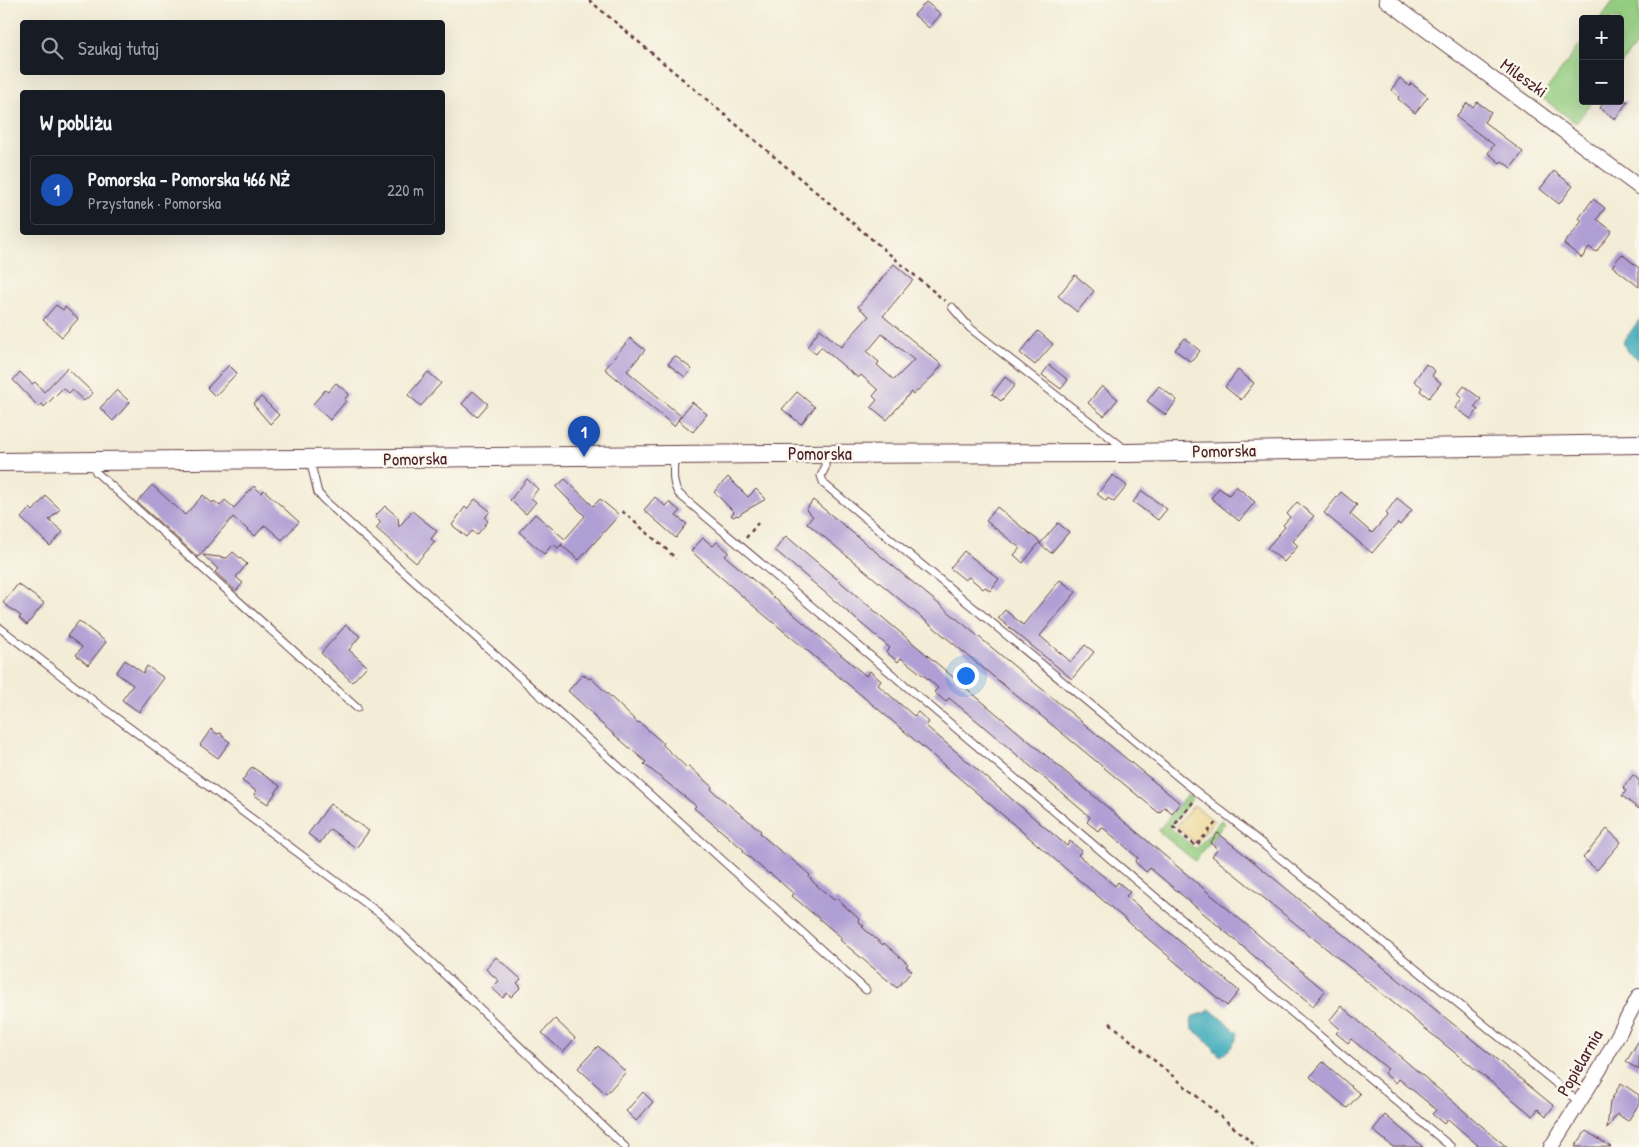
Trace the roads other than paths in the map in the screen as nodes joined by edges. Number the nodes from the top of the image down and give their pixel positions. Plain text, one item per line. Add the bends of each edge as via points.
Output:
1 (1386, 0) edge
2 (1639, 187) edge
3 (952, 306) road end
4 (1639, 444) edge
5 (1126, 453) junction
6 (825, 454) junction
7 (674, 456) junction
8 (310, 460) junction
9 (92, 461) junction
10 (0, 462) edge
11 (0, 628) edge
12 (357, 708) dead end
13 (866, 990) dead end
14 (1639, 996) edge
15 (1579, 1102) junction
16 (625, 1147) edge
17 (1452, 1147) edge
18 (1551, 1147) edge

1 - 2 street, Mileszki
3 - 5 lane via 970,328
4 - 5 street, Pomorska
5 - 6 street, Pomorska
6 - 7 street, Pomorska
6 - 15 lane via 824,484
7 - 8 street, Pomorska
7 - 17 lane via 674,482 679,494
8 - 9 street, Pomorska
8 - 13 lane via 318,492 324,500
9 - 10 street, Pomorska
9 - 12 lane via 96,472
11 - 16 lane via 383,916
14 - 15 street, Popielarnia
15 - 18 street, Popielarnia

